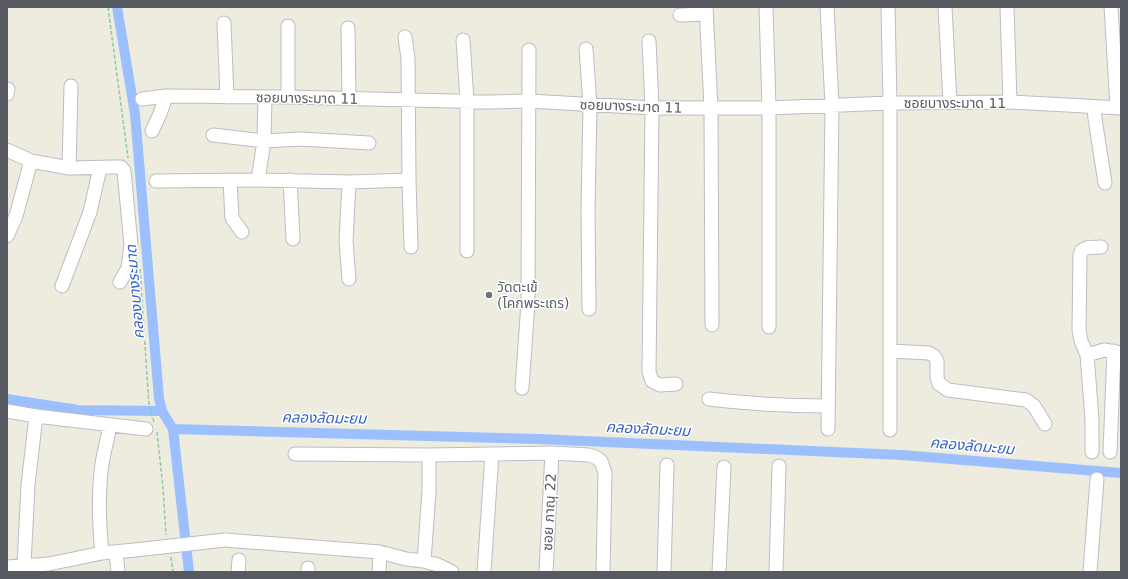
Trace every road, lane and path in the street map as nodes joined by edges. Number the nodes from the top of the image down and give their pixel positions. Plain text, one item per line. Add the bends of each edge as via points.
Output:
1 (766, 7) edge
2 (827, 7) edge
3 (888, 7) edge
4 (945, 7) edge
5 (1007, 7) edge
6 (1112, 7) edge
7 (706, 10) edge
8 (680, 15) dead end
9 (224, 23) dead end
10 (288, 26) dead end
11 (348, 28) dead end
12 (405, 37) dead end
13 (463, 40) dead end
14 (649, 41) dead end
15 (586, 49) dead end
16 (529, 50) dead end
17 (71, 86) dead end
18 (166, 96) junction
19 (227, 97) junction
20 (265, 97) junction
21 (288, 97) junction
22 (349, 98) junction
23 (142, 99) dead end
24 (408, 100) junction
25 (467, 101) junction
26 (529, 101) junction
27 (950, 102) junction
28 (1010, 102) junction
29 (890, 103) junction
30 (590, 105) junction
31 (832, 105) junction
32 (1094, 107) junction
33 (1119, 107) edge
34 (652, 108) junction
35 (711, 108) junction
36 (769, 108) junction
37 (152, 131) dead end
38 (213, 135) dead end
39 (264, 140) junction
40 (369, 143) dead end
41 (7, 150) edge
42 (31, 161) junction
43 (69, 168) junction
44 (100, 168) junction
45 (258, 180) junction
46 (290, 180) junction
47 (409, 180) junction
48 (156, 181) dead end
49 (230, 181) junction
50 (349, 182) junction
51 (1105, 183) dead end
52 (242, 232) dead end
53 (7, 236) edge
54 (293, 239) dead end
55 (411, 247) dead end
56 (1101, 247) dead end
57 (467, 251) dead end
58 (349, 279) dead end
59 (120, 282) dead end
60 (62, 286) dead end
61 (589, 309) dead end
62 (712, 325) dead end
63 (768, 327) dead end
64 (890, 351) junction
65 (1117, 352) edge
66 (1087, 355) junction
67 (676, 384) dead end
68 (522, 388) dead end
69 (709, 399) dead end
70 (149, 406) dead end
71 (828, 406) junction
72 (7, 411) edge
73 (36, 416) junction
74 (1092, 419) junction
75 (1116, 419) edge
76 (1045, 424) dead end
77 (110, 425) junction
78 (153, 429) junction
79 (828, 429) dead end
80 (890, 430) dead end
81 (1092, 452) dead end
82 (1110, 452) dead end
83 (552, 453) junction
84 (295, 454) dead end
85 (492, 454) junction
86 (429, 455) junction
87 (667, 465) dead end
88 (779, 466) dead end
89 (724, 467) dead end
90 (1097, 479) dead end
91 (166, 536) dead end
92 (170, 551) dead end
93 (116, 552) junction
94 (380, 552) junction
95 (102, 553) junction
96 (424, 561) junction
97 (24, 566) junction
98 (7, 567) edge
99 (49, 568) edge
100 (118, 572) edge
101 (173, 572) edge
102 (379, 572) edge
103 (452, 572) edge
104 (484, 572) edge
105 (546, 572) edge
106 (603, 572) edge
107 (664, 572) edge
108 (719, 572) edge
109 (776, 572) edge
110 (1090, 572) edge

1 - 36 street
2 - 31 street
3 - 29 street
4 - 27 street
5 - 28 street
6 - 33 street
7 - 8 street
7 - 35 street
9 - 19 street
10 - 21 street
11 - 22 street
12 - 24 street
13 - 25 street
14 - 34 street
15 - 30 street
16 - 26 street
17 - 43 street
18 - 19 street, ซอยบางระมาด 11
18 - 23 street, ซอยบางระมาด 11
18 - 37 street
19 - 20 street, ซอยบางระมาด 11
20 - 21 street, ซอยบางระมาด 11
20 - 39 street
21 - 22 street, ซอยบางระมาด 11
22 - 24 street, ซอยบางระมาด 11
24 - 25 street, ซอยบางระมาด 11
24 - 47 street
25 - 26 street, ซอยบางระมาด 11
25 - 57 street
26 - 30 street, ซอยบางระมาด 11
26 - 68 street via 528,303
27 - 28 street, ซอยบางระมาด 11
27 - 29 street, ซอยบางระมาด 11
28 - 32 street, ซอยบางระมาด 11
29 - 31 street, ซอยบางระมาด 11
29 - 64 street
30 - 34 street, ซอยบางระมาด 11
30 - 61 street
31 - 36 street, ซอยบางระมาด 11
31 - 71 street
32 - 33 street, ซอยบางระมาด 11
32 - 51 street
34 - 35 street, ซอยบางระมาด 11
34 - 67 street via 649,372 652,381 660,385
35 - 36 street, ซอยบางระมาด 11
35 - 62 street
36 - 63 street
38 - 39 street
39 - 40 street via 301,139
39 - 45 street
41 - 42 street
42 - 43 street
42 - 53 street via 16,216
43 - 44 street
44 - 59 street via 121,167 124,171 131,245 128,268
44 - 60 street via 90,212
45 - 46 street
45 - 49 street
46 - 50 street
46 - 54 street
47 - 50 street
47 - 55 street
48 - 49 street
49 - 52 street via 232,218
50 - 58 street via 346,241
56 - 66 street via 1084,248 1080,255 1079,330
64 - 76 street via 929,353 937,361 939,384 948,390 1026,400 1034,406
64 - 80 street
65 - 66 street via 1104,350
65 - 75 street
66 - 74 street
69 - 71 street via 782,406
70 - 78 path
71 - 79 street
72 - 73 street
73 - 77 street
73 - 97 street via 28,485
74 - 75 street
74 - 81 street
75 - 82 street
77 - 78 street
77 - 95 street via 102,466
78 - 91 path via 163,488
83 - 85 street
83 - 105 street, ซอย ภาณุ 22
83 - 106 street via 589,455 601,461 604,466
84 - 86 street
85 - 86 street
85 - 104 street
86 - 96 street
87 - 107 street
88 - 109 street
89 - 108 street
90 - 110 street
92 - 101 path
93 - 94 street, bridge via 225,540
93 - 95 street
93 - 100 street
94 - 96 street
94 - 102 street
95 - 99 street
96 - 103 street
97 - 98 street
97 - 99 street

